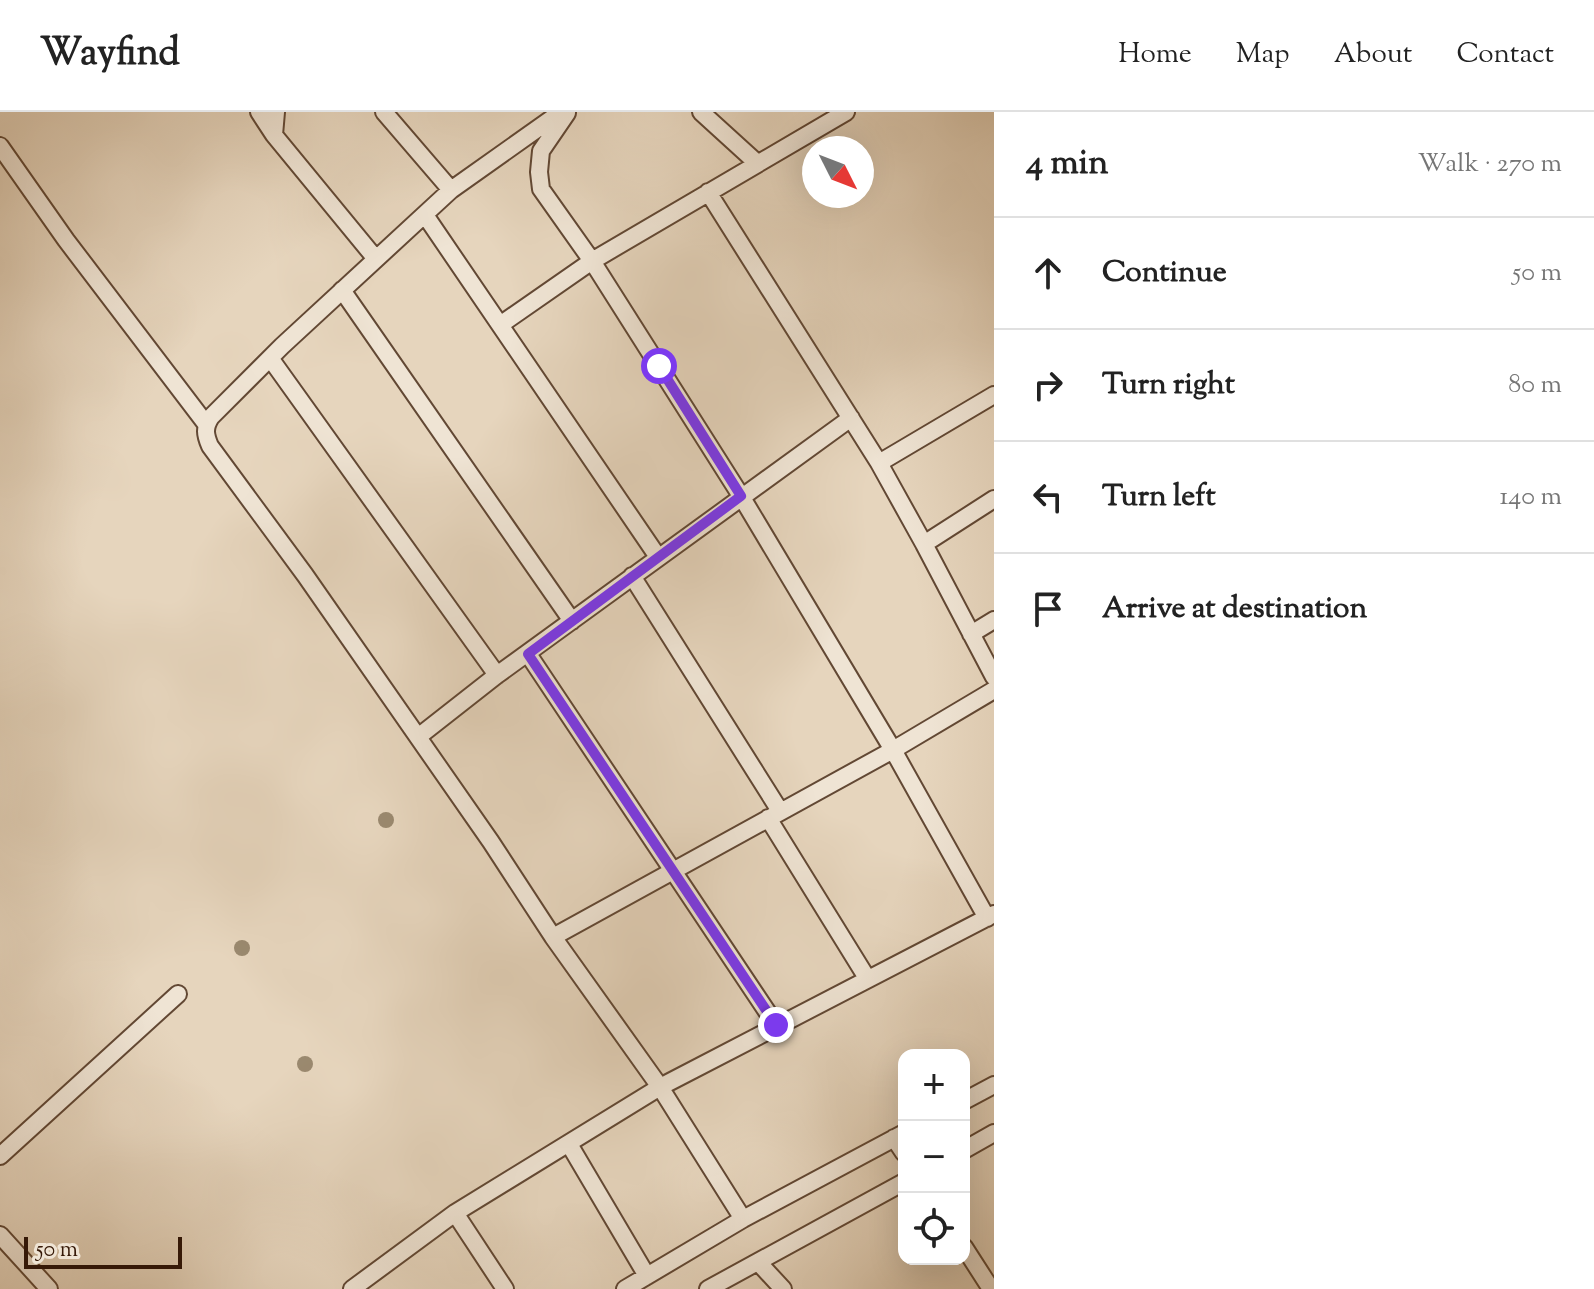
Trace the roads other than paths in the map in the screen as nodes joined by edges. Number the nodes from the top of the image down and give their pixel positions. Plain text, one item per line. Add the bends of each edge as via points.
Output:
1 (259, 112) edge
2 (276, 112) edge
3 (384, 112) edge
4 (561, 112) edge
5 (568, 112) edge
6 (701, 112) edge
7 (846, 112) edge
8 (274, 135) junction
9 (0, 146) edge
10 (757, 163) junction
11 (451, 190) junction
12 (708, 192) junction
13 (425, 215) junction
14 (376, 259) junction
15 (592, 261) junction
16 (342, 290) junction
17 (500, 325) junction
18 (270, 358) junction
19 (994, 395) edge
20 (851, 418) junction
21 (206, 424) junction
22 (879, 463) junction
23 (741, 496) junction
24 (994, 499) edge
25 (924, 544) junction
26 (658, 557) junction
27 (632, 576) junction
28 (994, 620) edge
29 (572, 621) junction
30 (971, 634) junction
31 (528, 654) junction
32 (497, 675) junction
33 (994, 677) edge
34 (994, 690) edge
35 (418, 737) junction
36 (893, 750) junction
37 (774, 814) junction
38 (673, 871) junction
39 (990, 916) edge
40 (553, 937) junction
41 (867, 978) junction
42 (178, 994) dead end
43 (776, 1025) junction
44 (994, 1085) edge
45 (660, 1087) junction
46 (970, 1098) edge
47 (994, 1133) edge
48 (898, 1137) edge
49 (569, 1144) junction
50 (970, 1147) edge
51 (0, 1156) edge
52 (898, 1185) edge
53 (455, 1213) junction
54 (743, 1219) junction
55 (0, 1235) edge
56 (970, 1256) edge
57 (758, 1262) junction
58 (647, 1276) junction
59 (49, 1289) edge
60 (352, 1289) edge
61 (505, 1289) edge
62 (625, 1289) edge
63 (708, 1289) edge
64 (783, 1289) edge
65 (991, 1289) edge

1 - 8 street
2 - 8 street
3 - 11 street
4 - 11 street
5 - 15 street via 541,151 541,189
6 - 10 street
7 - 10 street
8 - 14 street
9 - 21 street
10 - 12 street
11 - 13 street
12 - 15 street
12 - 20 street
13 - 14 street
13 - 17 street
14 - 16 street
15 - 17 street
15 - 23 street
16 - 18 street
16 - 29 street
17 - 26 street
18 - 21 street
18 - 32 street
19 - 22 street
20 - 22 street
20 - 23 street
21 - 35 street via 210,446
22 - 25 street
23 - 26 street
23 - 36 street
24 - 25 street
25 - 30 street
26 - 27 street
27 - 29 street
27 - 37 street
28 - 30 street
29 - 31 street
30 - 33 street
31 - 32 street
31 - 38 street
32 - 35 street
34 - 36 street
35 - 40 street
36 - 37 street
36 - 39 street
37 - 38 street
37 - 41 street
38 - 40 street
38 - 43 street
39 - 41 street
40 - 45 street
41 - 43 street
42 - 51 street
43 - 45 street
44 - 46 street
45 - 49 street
45 - 54 street
47 - 50 street
48 - 54 street
49 - 53 street
49 - 58 street
52 - 57 street
53 - 60 street
53 - 61 street
54 - 58 street
55 - 59 street
56 - 65 street
57 - 63 street
57 - 64 street
58 - 62 street

